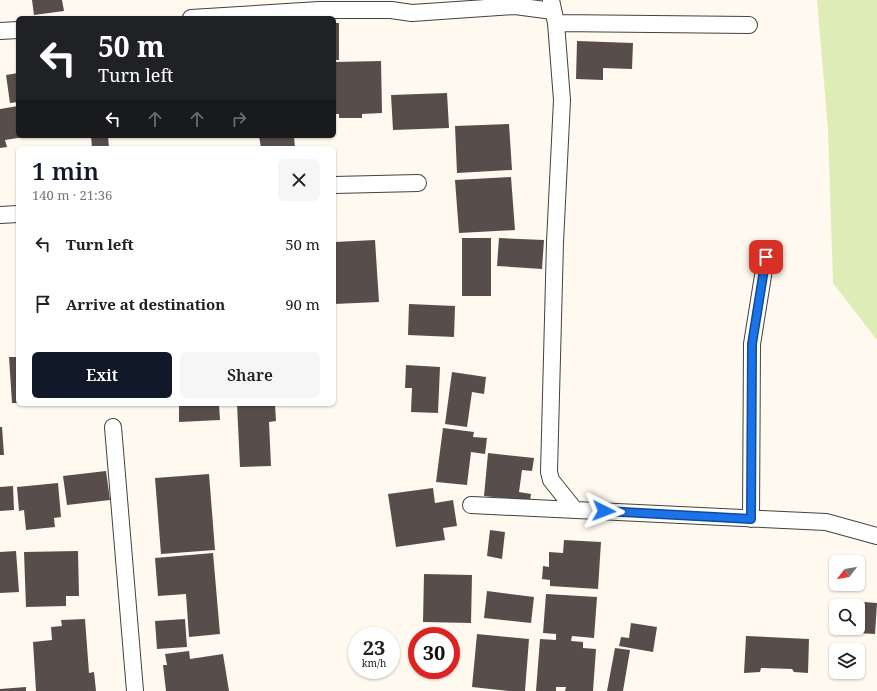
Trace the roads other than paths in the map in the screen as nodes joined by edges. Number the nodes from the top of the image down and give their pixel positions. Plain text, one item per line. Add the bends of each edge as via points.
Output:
1 (554, 11) edge
2 (222, 16) edge
3 (749, 25) dead end
4 (16, 30) edge
5 (0, 31) edge
6 (418, 183) dead end
7 (336, 185) edge
8 (16, 214) edge
9 (0, 215) edge
10 (766, 257) dead end
11 (112, 427) dead end
12 (471, 505) dead end
13 (575, 510) junction
14 (751, 519) junction
15 (877, 536) edge
16 (135, 691) edge

1 - 2 street via 515,6 412,13 391,10 319,10
1 - 3 street
1 - 13 street via 562,100 555,242 549,472 551,480
4 - 5 street
6 - 7 street
8 - 9 street
10 - 14 street via 752,344
11 - 16 street
12 - 13 street
13 - 14 street
14 - 15 street via 826,522

